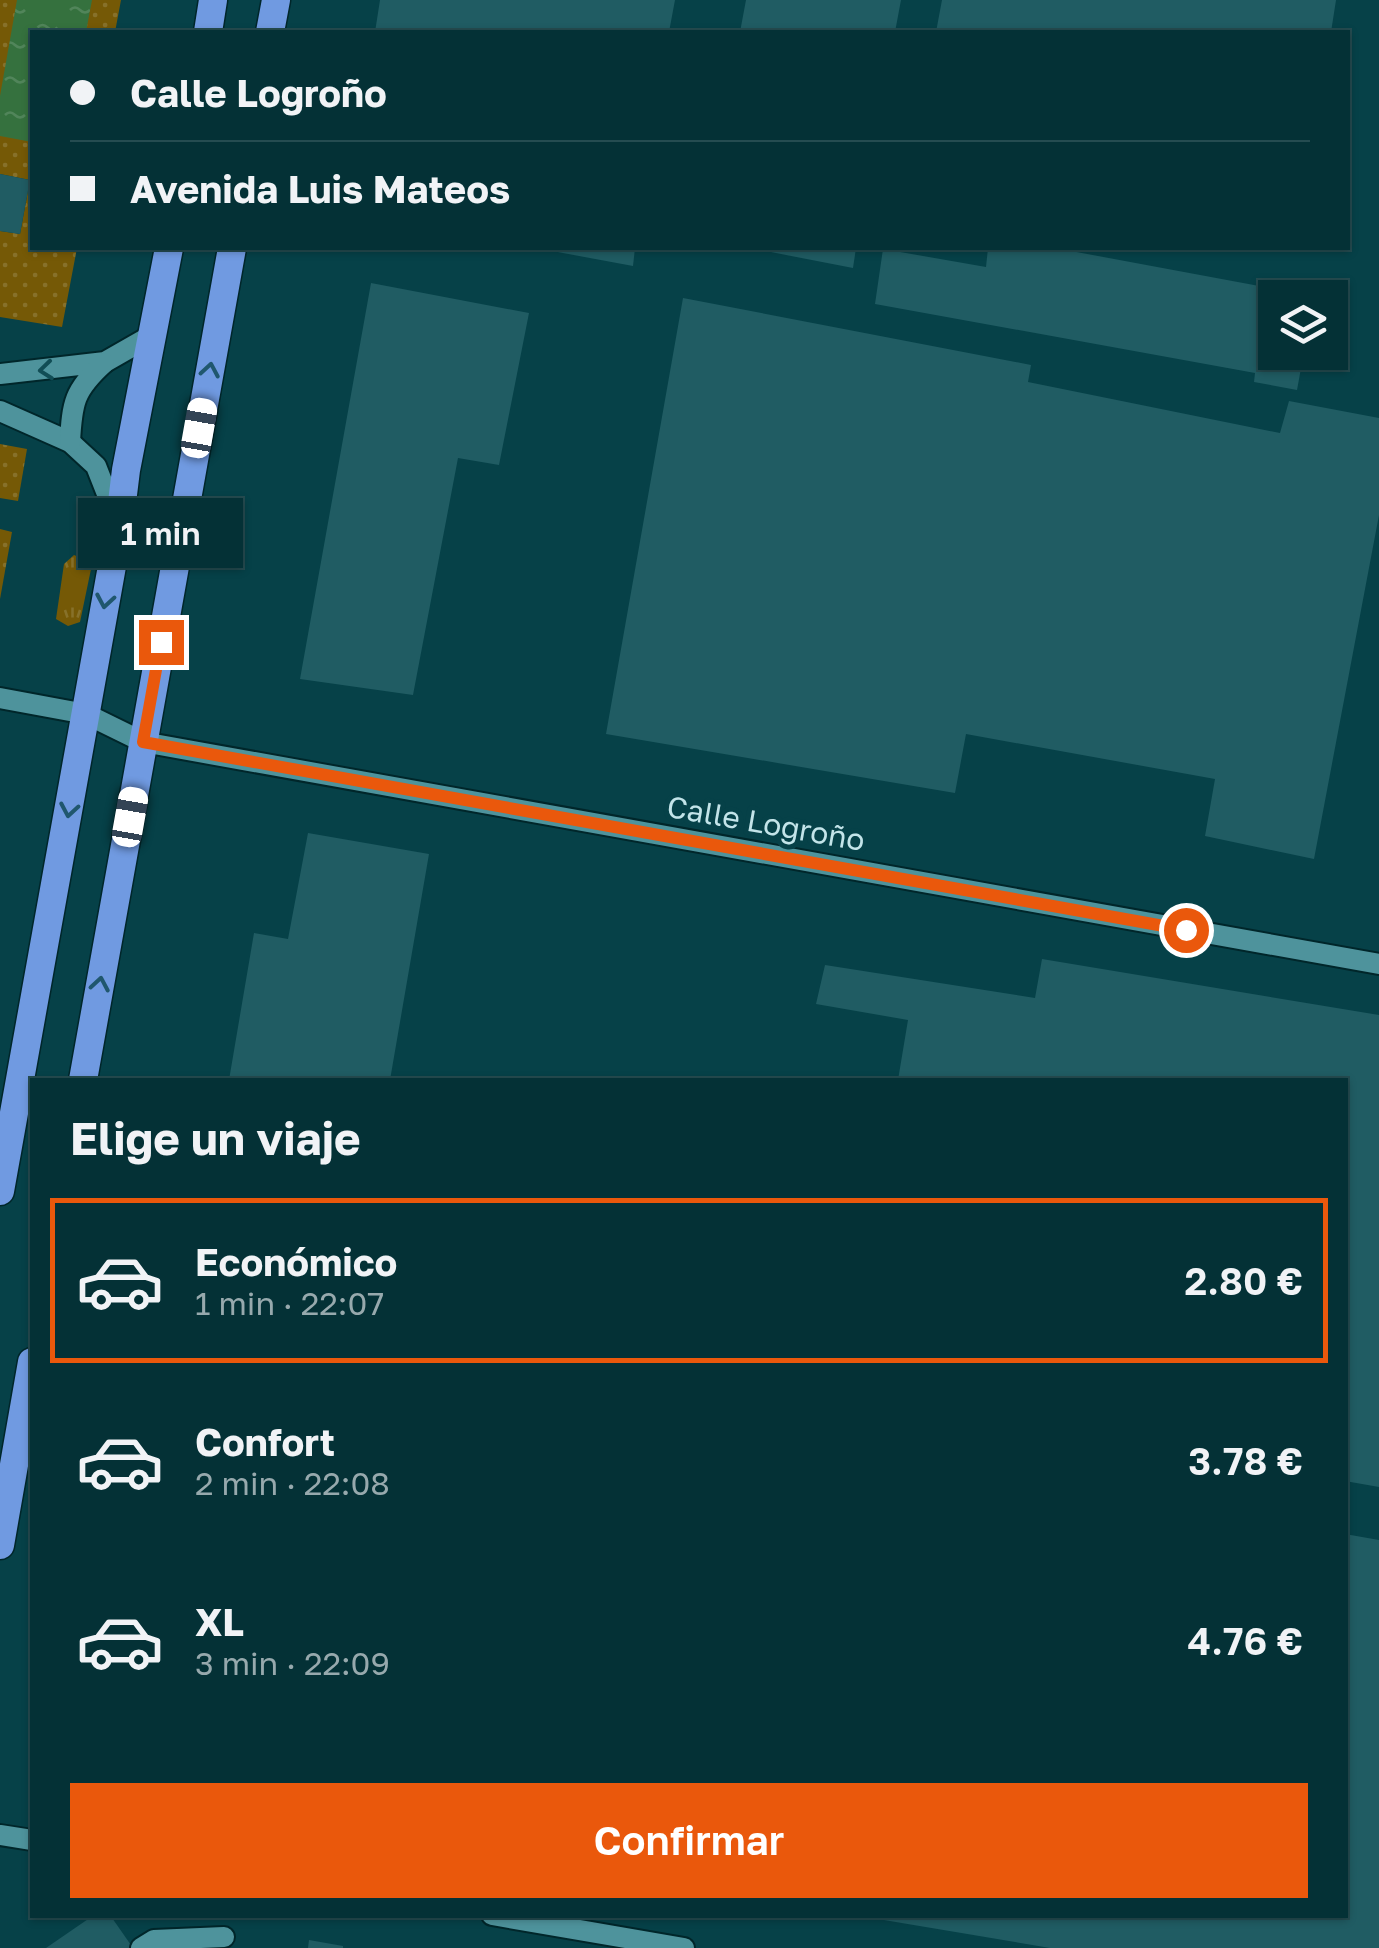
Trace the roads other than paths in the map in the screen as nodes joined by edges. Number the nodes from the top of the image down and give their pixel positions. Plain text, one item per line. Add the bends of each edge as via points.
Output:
1 (213, 0) edge
2 (276, 0) edge
3 (208, 30) edge
4 (270, 30) edge
5 (169, 250) edge
6 (232, 250) edge
7 (154, 334) junction
8 (105, 362) junction
9 (0, 374) edge
10 (0, 410) edge
11 (70, 442) junction
12 (120, 528) junction
13 (0, 698) edge
14 (86, 714) junction
15 (143, 742) junction
16 (1379, 964) edge
17 (83, 1078) edge
18 (0, 1191) edge
19 (30, 1373) edge
20 (0, 1544) edge
21 (0, 1835) edge
22 (30, 1840) edge
23 (509, 1918) edge
24 (223, 1942) edge
25 (142, 1948) edge
26 (684, 1948) edge

1 - 3 highway
2 - 4 highway
5 - 7 highway
15 -> 6 highway
7 - 8 street
7 - 12 highway
8 -> 9 street
8 - 11 street via 81,384
10 - 11 street
11 - 12 street via 96,466
12 -> 14 highway
13 - 14 street, Calle Logroño
14 - 15 street, Calle Logroño
14 -> 18 highway
15 - 16 street, Calle Logroño
17 -> 15 highway
19 - 20 highway
21 - 22 street
23 - 26 street
24 - 25 street via 154,1940

